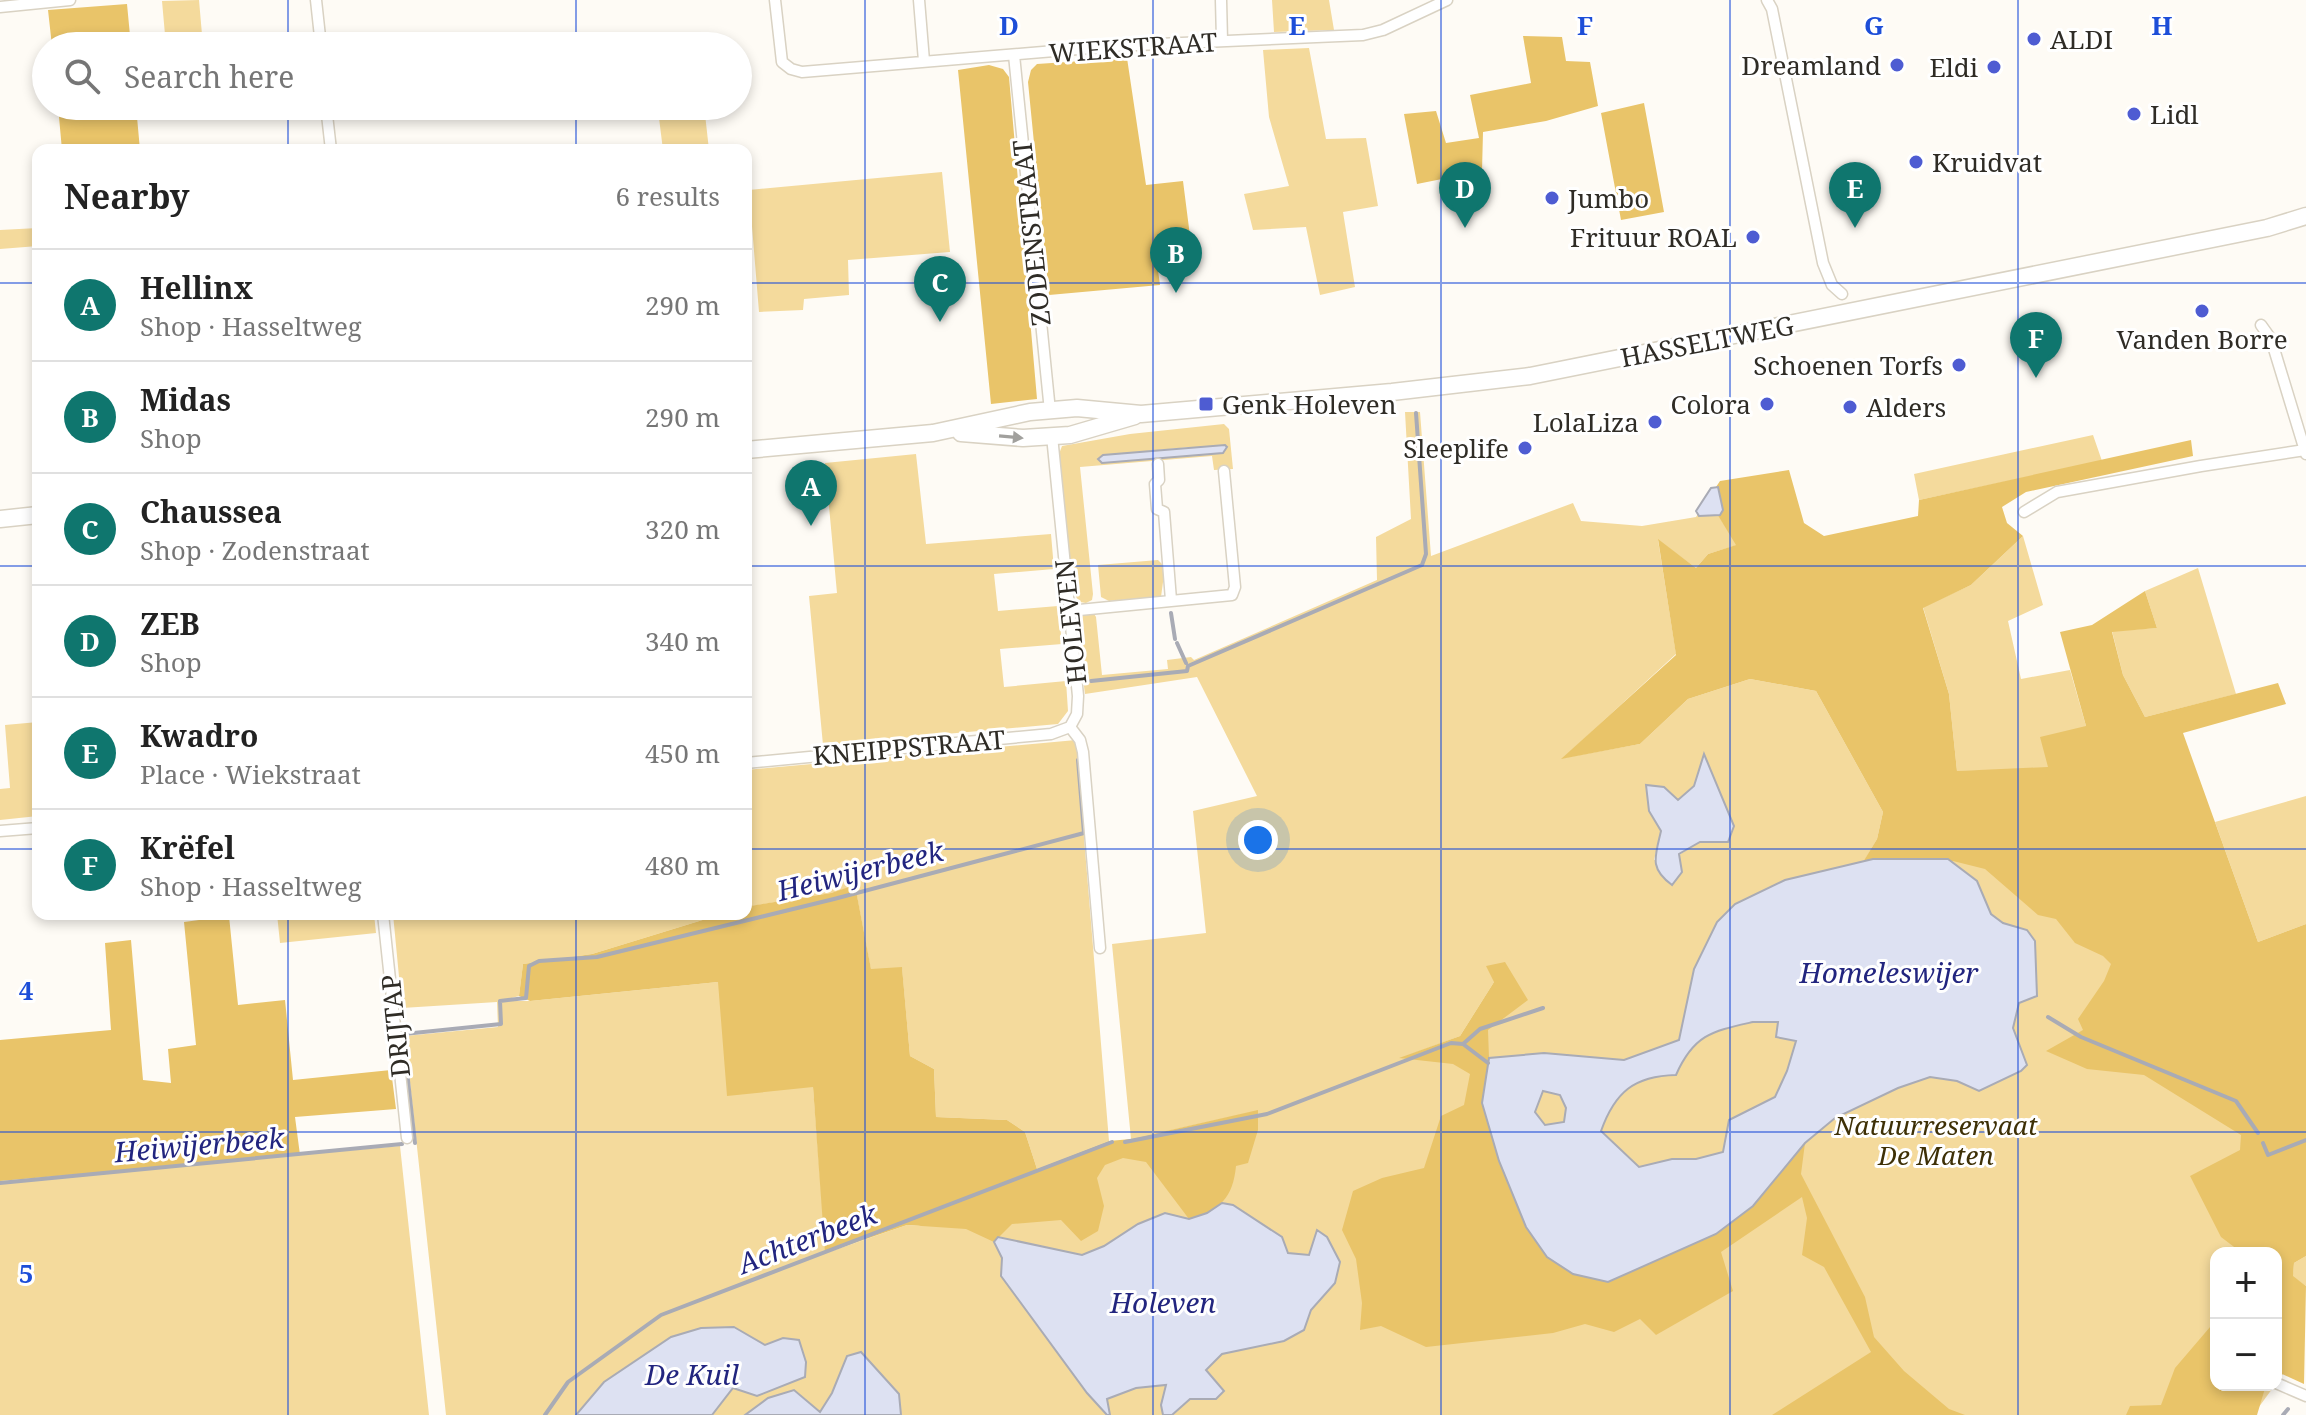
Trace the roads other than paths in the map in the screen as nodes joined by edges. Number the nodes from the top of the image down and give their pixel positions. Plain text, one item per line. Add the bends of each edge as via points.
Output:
1 (70, 0) edge
2 (316, 0) edge
3 (775, 0) edge
4 (919, 0) edge
5 (1221, 0) edge
6 (1447, 0) edge
7 (1767, 0) edge
8 (0, 7) edge
9 (319, 32) edge
10 (1222, 40) junction
11 (1014, 55) junction
12 (924, 61) junction
13 (328, 120) edge
14 (330, 144) edge
15 (2306, 216) edge
16 (2306, 224) edge
17 (2267, 228) junction
18 (1842, 294) dead end
19 (2261, 325) dead end
20 (1050, 411) junction
21 (1141, 414) junction
22 (933, 433) junction
23 (1052, 436) junction
24 (752, 449) edge
25 (2305, 453) edge
26 (1158, 464) dead end
27 (1224, 471) dead end
28 (2024, 512) dead end
29 (32, 516) edge
30 (0, 519) edge
31 (1171, 600) junction
32 (1069, 611) junction
33 (1070, 727) junction
34 (752, 762) edge
35 (32, 828) edge
36 (0, 831) edge
37 (384, 920) edge
38 (1100, 948) dead end
39 (407, 1138) dead end
40 (2282, 1386) edge
41 (2306, 1396) edge

1 - 8 street
2 - 9 street
3 - 12 street, WIEKSTRAAT via 782,62 791,69
4 - 12 street
5 - 10 street
6 - 10 street, WIEKSTRAAT via 1363,35
7 - 18 street via 1823,263
10 - 11 street, WIEKSTRAAT
11 - 12 street, WIEKSTRAAT
11 - 20 street, ZODENSTRAAT
13 - 14 street
15 - 17 main road, HASSELTWEG
16 - 17 main road, HASSELTWEG
17 - 21 main road, HASSELTWEG via 1530,376
19 - 25 street via 2271,339
20 - 21 main road, HASSELTWEG
20 - 22 main road, HASSELTWEG
20 - 23 main road via 1063,422
21 - 23 main road, HASSELTWEG
22 -> 23 main road, HASSELTWEG
22 - 24 main road, HASSELTWEG
23 - 32 street, HOLEVEN
25 - 28 street via 2057,492
26 - 31 street via 1157,509 1164,512
27 - 31 street via 1232,595
29 - 30 main road
31 - 32 street
32 - 33 street, HOLEVEN via 1078,696
33 - 34 street, KNEIPPSTRAAT via 1051,734
33 - 38 street via 1083,752
35 - 36 street
37 - 39 street, DRIJTAP
40 - 41 street

